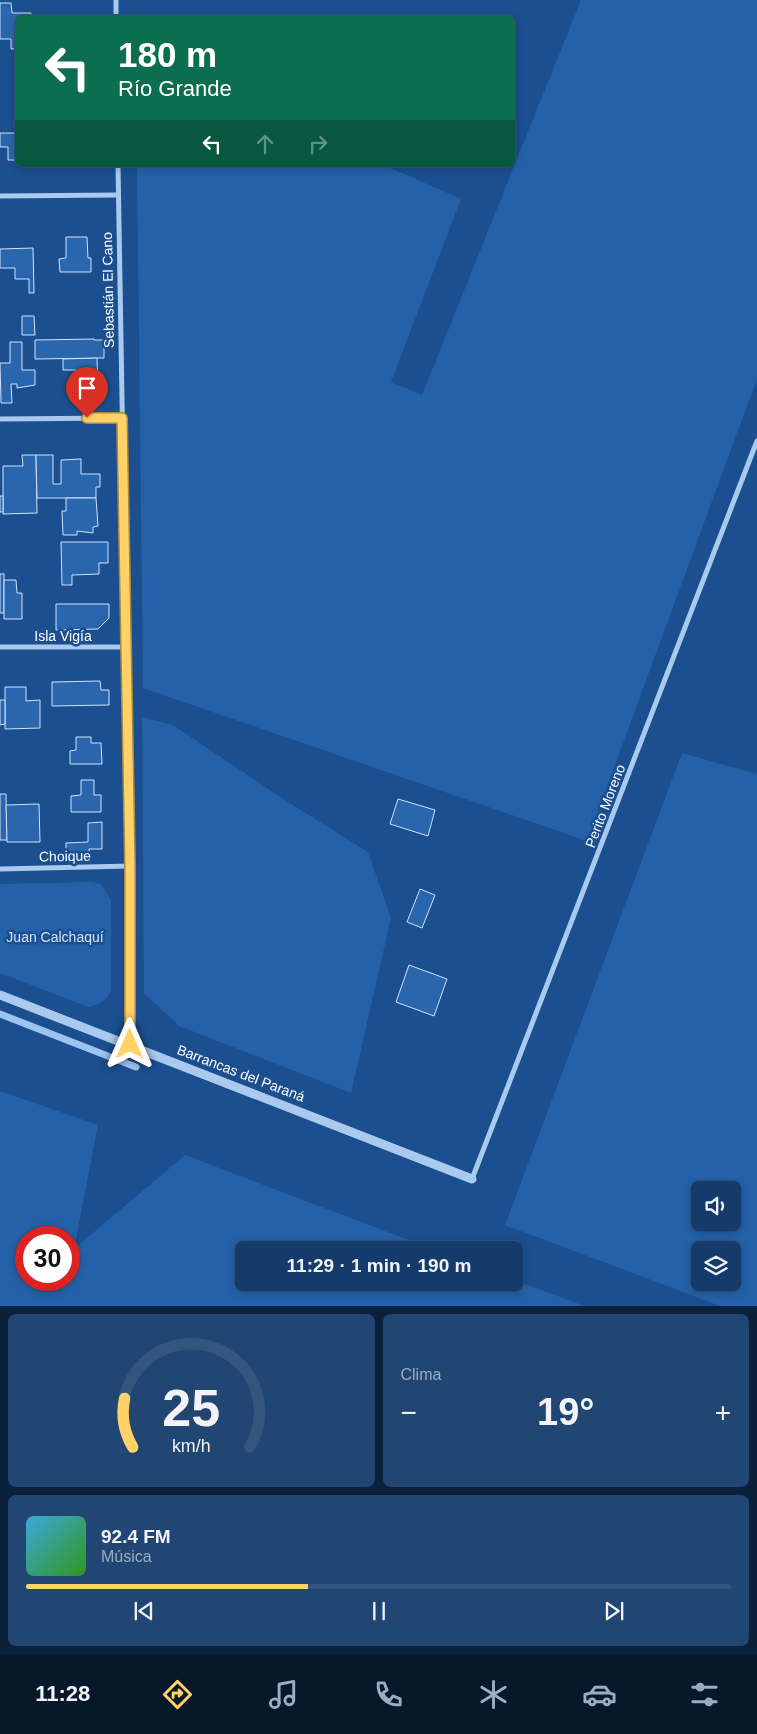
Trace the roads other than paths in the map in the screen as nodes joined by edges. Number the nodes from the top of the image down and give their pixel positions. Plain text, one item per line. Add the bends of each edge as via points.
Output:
1 (116, 0) edge
2 (116, 15) edge
3 (118, 167) edge
4 (118, 195) junction
5 (0, 196) edge
6 (122, 418) junction
7 (0, 419) edge
8 (757, 441) edge
9 (0, 647) edge
10 (127, 647) junction
11 (130, 866) junction
12 (0, 869) edge
13 (0, 996) edge
14 (130, 1044) junction
15 (472, 1179) joint

1 - 2 street
3 - 4 street, Sebastián El Cano
4 - 5 street
4 - 6 street, Sebastián El Cano
6 - 7 street
6 - 10 street, Sebastián El Cano
8 - 15 street, Perito Moreno
9 - 10 street, Isla Vigía
10 - 11 street, Sebastián El Cano
11 - 12 street, Choique
11 - 14 street, Sebastián El Cano
13 - 14 street, Barrancas del Paraná
14 - 15 street, Barrancas del Paraná

